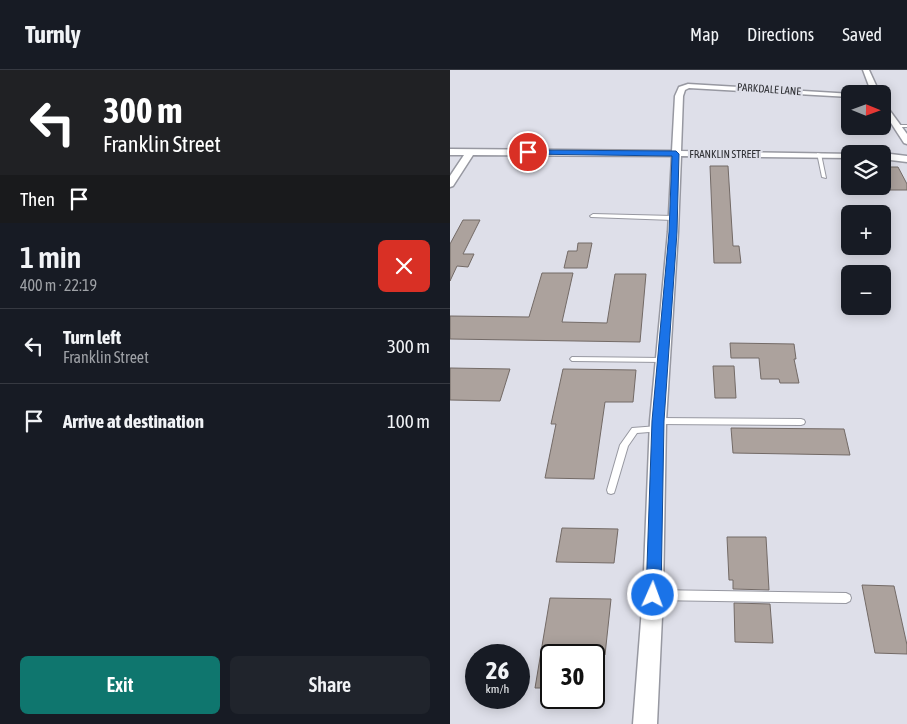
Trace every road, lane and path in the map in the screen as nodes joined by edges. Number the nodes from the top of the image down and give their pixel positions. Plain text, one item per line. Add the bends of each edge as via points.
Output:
1 (866, 70) edge
2 (872, 85) edge
3 (841, 94) edge
4 (891, 112) edge
5 (903, 126) edge
6 (907, 141) edge
7 (450, 152) edge
8 (470, 152) junction
9 (676, 154) junction
10 (819, 154) junction
11 (841, 155) edge
12 (891, 157) edge
13 (907, 159) edge
14 (824, 177) dead end
15 (450, 184) edge
16 (593, 216) dead end
17 (673, 218) junction
18 (574, 359) dead end
19 (663, 360) junction
20 (801, 422) dead end
21 (658, 425) junction
22 (612, 490) dead end
23 (653, 595) junction
24 (846, 598) dead end
25 (645, 724) edge

1 - 2 street
3 - 9 street, PARKDALE LANE via 688,86 679,96
4 - 5 street
5 - 6 street
7 - 8 street, FRANKLIN STREET
8 - 9 street, FRANKLIN STREET
8 - 15 street
9 - 10 street, FRANKLIN STREET
9 - 17 street
10 - 11 street, FRANKLIN STREET
10 - 14 lane
12 - 13 street
16 - 17 lane
17 - 19 street
18 - 19 lane
19 - 21 street
20 - 21 lane
21 - 22 lane via 635,430 624,445
21 - 23 street
23 - 24 lane
23 - 25 street

